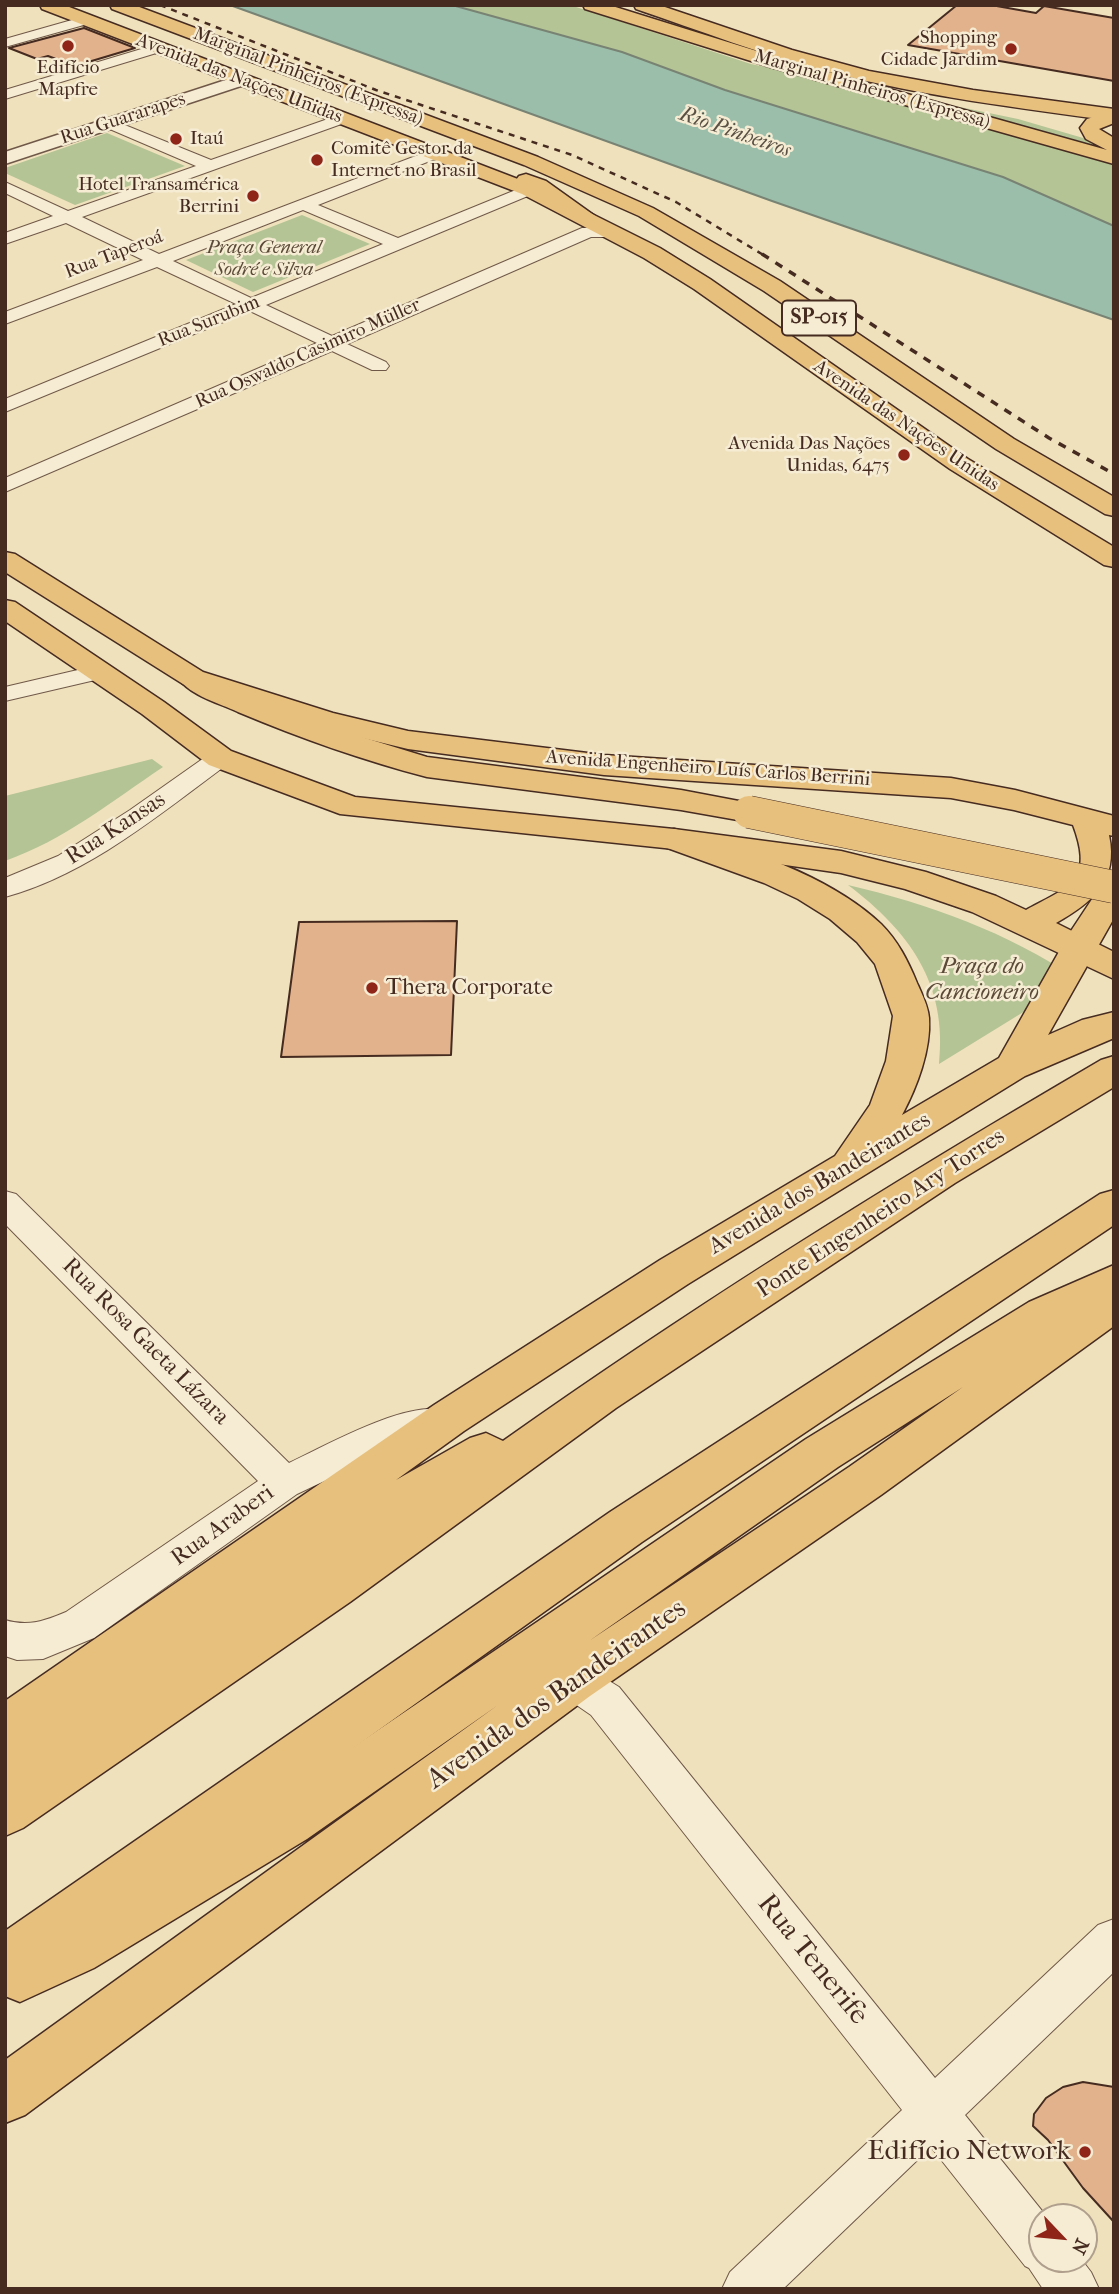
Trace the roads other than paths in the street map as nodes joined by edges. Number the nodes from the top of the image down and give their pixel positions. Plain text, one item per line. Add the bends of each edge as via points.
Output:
1 (48, 5) edge
2 (118, 5) edge
3 (591, 5) edge
4 (642, 5) edge
5 (685, 5) edge
6 (86, 20) junction
7 (168, 24) junction
8 (5, 43) edge
9 (158, 48) junction
10 (241, 80) junction
11 (5, 95) edge
12 (1114, 101) edge
13 (1114, 116) edge
14 (342, 119) junction
15 (110, 124) junction
16 (1114, 146) edge
17 (435, 154) junction
18 (5, 158) edge
19 (1114, 158) edge
20 (211, 166) junction
21 (5, 187) edge
22 (529, 190) junction
23 (304, 205) junction
24 (68, 217) junction
25 (603, 227) junction
26 (5, 239) edge
27 (399, 244) junction
28 (159, 261) junction
29 (250, 305) junction
30 (5, 319) edge
31 (332, 344) junction
32 (379, 366) dead end
33 (5, 406) edge
34 (8, 482) edge
35 (1114, 508) edge
36 (1114, 559) edge
37 (5, 560) edge
38 (5, 608) edge
39 (99, 672) junction
40 (193, 678) junction
41 (5, 694) edge
42 (220, 758) junction
43 (1100, 822) edge
44 (674, 839) junction
45 (5, 888) edge
46 (1114, 890) edge
47 (1029, 923) junction
48 (1080, 948) junction
49 (1114, 967) edge
50 (1114, 1025) edge
51 (1012, 1067) junction
52 (1114, 1069) edge
53 (805, 1194) junction
54 (5, 1203) edge
55 (1114, 1205) edge
56 (1114, 1281) edge
57 (1114, 1303) edge
58 (601, 1395) junction
59 (449, 1418) junction
60 (284, 1483) junction
61 (5, 1638) edge
62 (573, 1680) junction
63 (5, 1730) edge
64 (5, 1775) edge
65 (5, 1810) edge
66 (1114, 1941) edge
67 (5, 1964) edge
68 (5, 1982) edge
69 (5, 2095) edge
70 (933, 2112) junction
71 (1028, 2231) edge
72 (1061, 2273) edge
73 (747, 2289) edge
74 (1074, 2289) edge

1 - 6 main road, Avenida das Nações Unidas
2 - 7 main road, Marginal Pinheiros (Expressa) / SP-015
3 - 19 main road, Marginal Pinheiros (Expressa) via 773,62
4 - 13 main road via 837,68 993,99
5 - 12 main road via 887,65 973,83
6 - 8 street
6 - 9 main road, Avenida das Nações Unidas
7 - 25 main road via 309,92 539,185
7 - 35 main road, Marginal Pinheiros (Expressa) / SP-015 via 531,161 646,212 761,279 1005,444
9 - 10 main road, Avenida das Nações Unidas
9 - 11 street
10 - 14 main road, Avenida das Nações Unidas
10 - 15 street, Rua Guararapes
13 - 16 main road via 1089,128
14 - 17 main road, Avenida das Nações Unidas
14 - 20 street
15 - 18 street, Rua Guararapes
15 - 20 street
17 - 22 main road, Avenida das Nações Unidas
17 - 23 street, Rua Taperoá
20 - 24 street
21 - 24 street
22 - 25 main road, Avenida das Nações Unidas
22 - 27 street, Rua Surubim
23 - 27 street
23 - 28 street, Rua Taperoá
24 - 26 street
24 - 28 street
25 - 31 street, Rua Oswaldo Casimiro Müller
25 - 36 main road, Avenida das Nações Unidas via 702,285 959,464
27 - 29 street, Rua Surubim
28 - 29 street
28 - 30 street, Rua Taperoá
29 - 31 street
29 - 33 street, Rua Surubim
31 - 32 street
31 - 34 street, Rua Oswaldo Casimiro Müller
37 - 40 main road, Avenida Engenheiro Luís Carlos Berrini
38 - 39 main road
39 - 41 street
39 - 42 main road
40 - 43 main road, Avenida Engenheiro Luís Carlos Berrini via 324,720 408,740 604,765 951,788
40 - 46 main road, bridge via 317,736 391,759 749,812
42 - 44 main road via 351,807
42 - 45 street, Rua Kansas via 68,862
43 - 47 main road via 1105,857 1102,877 1087,894
44 - 47 main road via 841,862 914,880
44 - 53 main road via 832,903 865,928 899,972 911,1019 904,1065 893,1097 868,1141
46 - 48 main road
47 - 48 main road
48 - 49 main road
48 - 51 main road
50 - 51 main road, Avenida dos Bandeirantes
51 - 53 main road, Avenida dos Bandeirantes
52 - 58 main road, Ponte Engenheiro Ary Torres via 941,1172
53 - 59 main road, Avenida dos Bandeirantes via 674,1272
54 - 60 street, Rua Rosa Gaeta Lázara
55 - 67 main road via 626,1527
56 - 68 main road via 1045,1314 822,1452 289,1821 75,1948
57 - 62 main road, Avenida dos Bandeirantes via 865,1481
58 - 64 main road via 410,1494 225,1614
58 - 65 main road via 333,1587
59 - 60 street, Rua Araberi via 387,1434
59 - 63 main road, Avenida dos Bandeirantes
60 - 61 street, Rua Araberi via 80,1625 43,1641
62 - 69 main road, Avenida dos Bandeirantes
62 - 70 street, Rua Tenerife via 605,1701
66 - 70 street
70 - 71 street, Rua Tenerife
70 - 73 street
72 - 74 street

